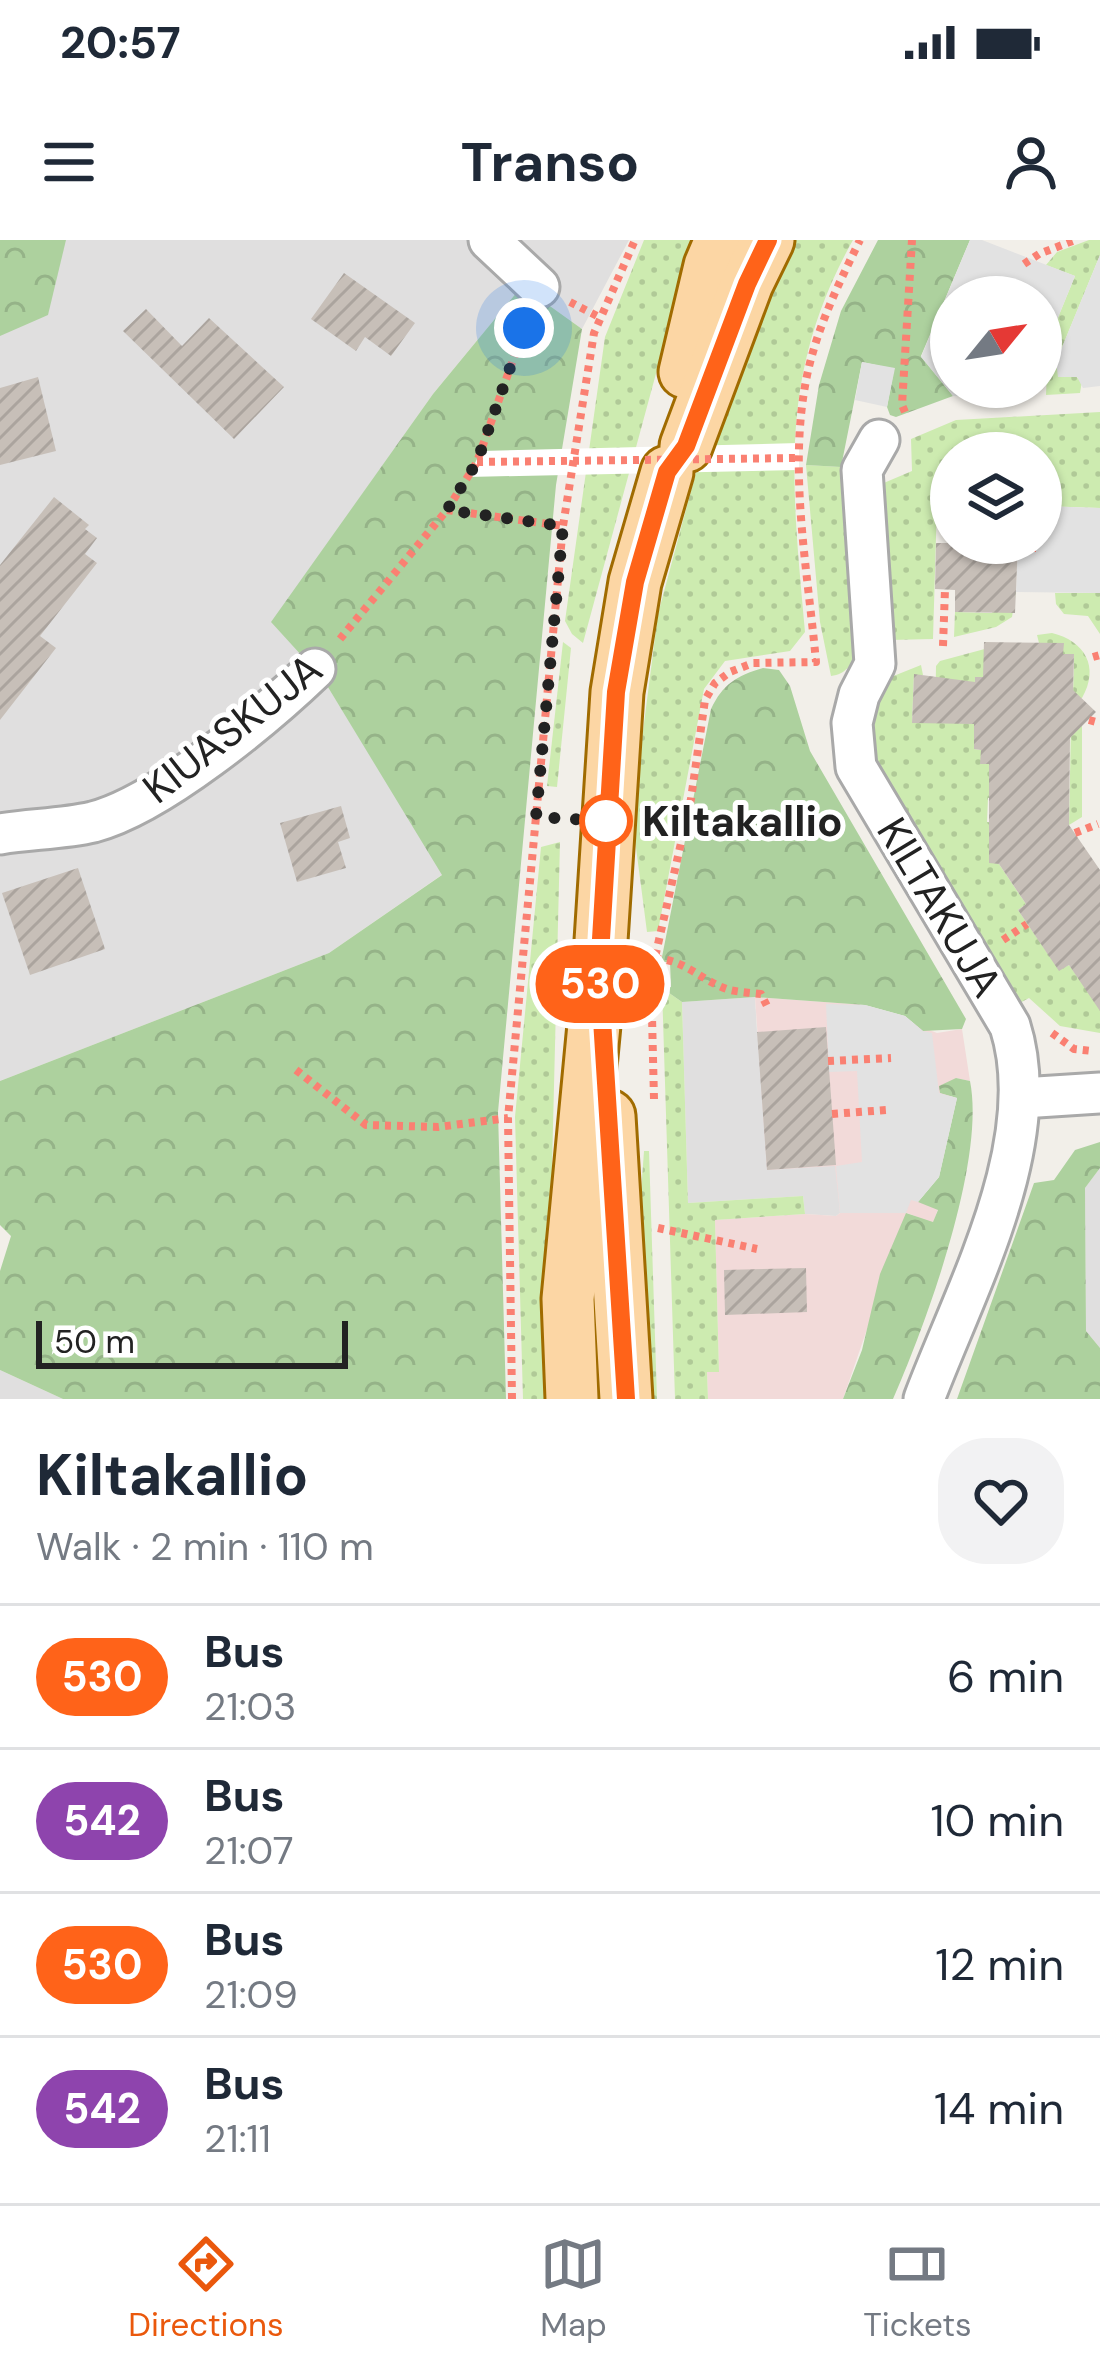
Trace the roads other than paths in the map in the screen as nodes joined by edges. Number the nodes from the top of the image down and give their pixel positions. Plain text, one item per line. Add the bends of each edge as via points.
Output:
1 (489, 240) edge
2 (721, 240) edge
3 (768, 240) edge
4 (539, 287) road end
5 (895, 432) road end
6 (674, 455) junction
7 (315, 669) road end
8 (0, 834) edge
9 (599, 972) junction
10 (1100, 1093) edge
11 (1022, 1098) junction
12 (572, 1399) edge
13 (626, 1399) edge
14 (924, 1399) edge

1 - 4 street
2 - 6 main road
3 - 6 main road
5 - 11 street, KILTAKUJA via 862,470 875,664 852,724 856,767 1010,1026
6 - 9 main road via 635,582 616,692
7 - 8 street, KIUASKUJA via 139,804 94,821
9 - 12 main road via 568,1299
9 - 13 main road
10 - 11 street
11 - 14 street via 1011,1166

